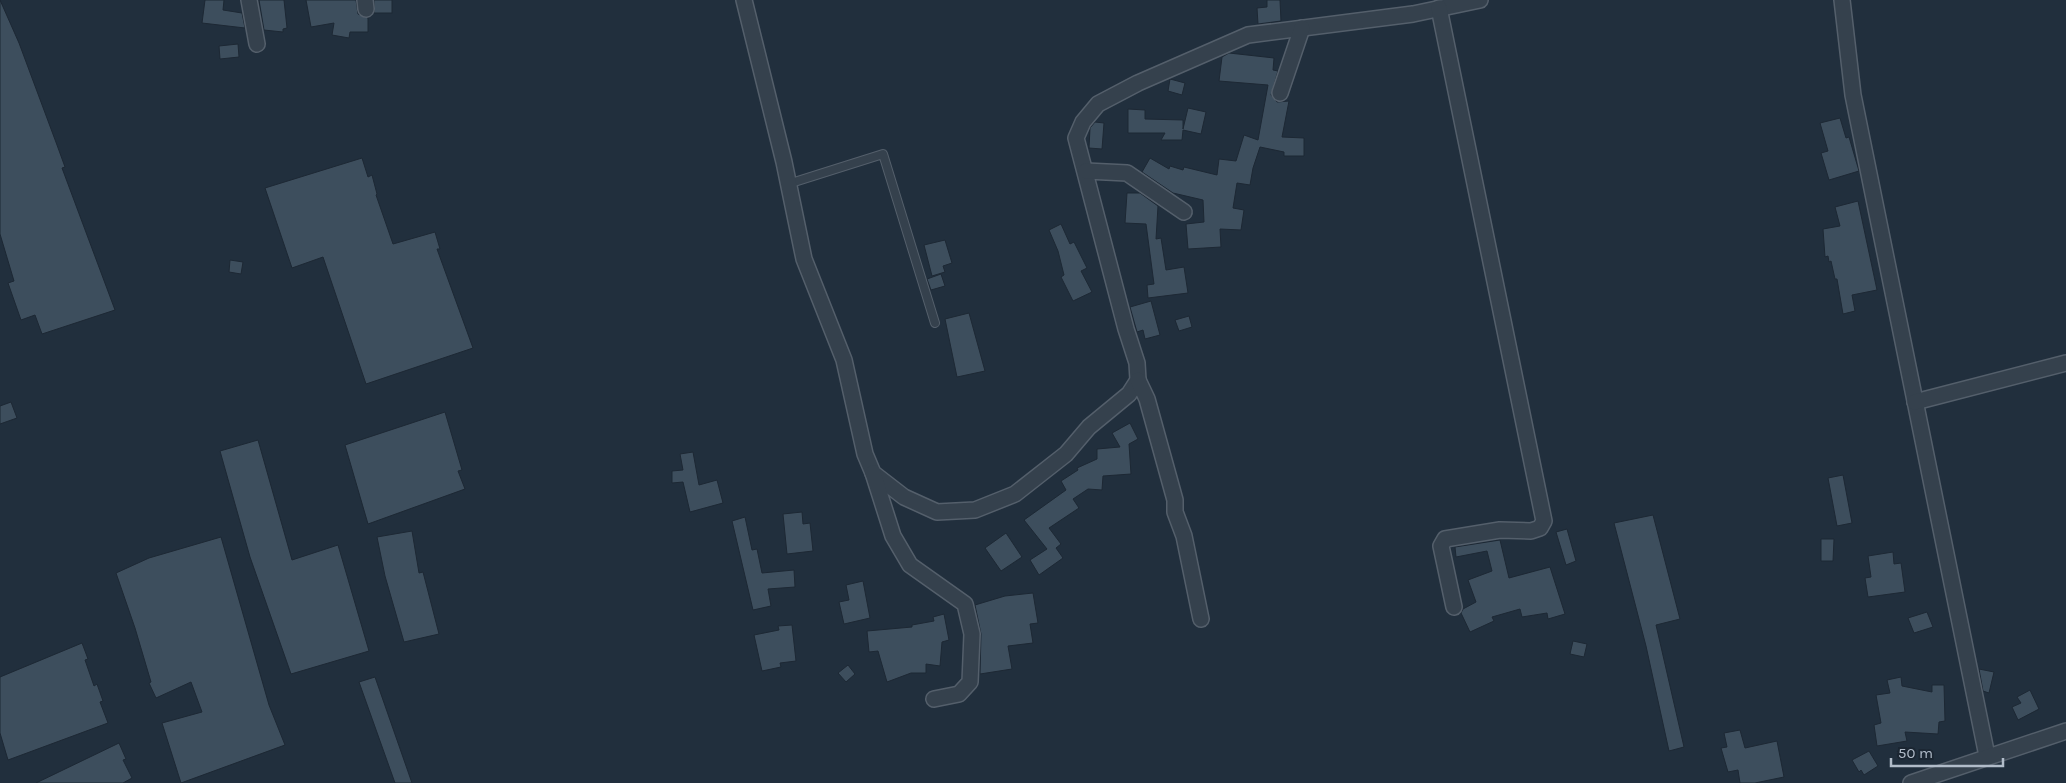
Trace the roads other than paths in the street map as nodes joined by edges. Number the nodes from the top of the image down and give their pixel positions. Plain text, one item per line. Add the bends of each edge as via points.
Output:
1 (249, 0) edge
2 (744, 0) edge
3 (1480, 0) edge
4 (1842, 0) edge
5 (1439, 8) junction
6 (1302, 28) junction
7 (257, 44) dead end
8 (1280, 93) dead end
9 (1086, 171) junction
10 (788, 184) junction
11 (1184, 212) dead end
12 (935, 322) dead end
13 (2066, 364) edge
14 (1138, 380) junction
15 (1915, 402) junction
16 (873, 473) junction
17 (1454, 607) dead end
18 (1201, 619) dead end
19 (934, 699) dead end
20 (2066, 731) edge
21 (1987, 756) junction
22 (1911, 783) edge

1 - 7 street
2 - 10 street
3 - 5 street
4 - 15 street via 1853,95
5 - 6 street
5 - 17 street via 1544,522 1531,532 1500,530 1445,539 1440,546
6 - 8 street
6 - 9 street via 1248,35 1098,104 1083,122 1076,138
9 - 11 street via 1127,173
9 - 14 street via 1137,363
10 - 12 lane via 883,154
10 - 16 street via 804,259 844,360 865,454
13 - 15 street
14 - 16 street via 1129,394 1089,427 1066,454 1016,494 975,510 937,512 904,497
14 - 18 street via 1148,399 1175,500 1175,512 1184,536
15 - 21 street
16 - 19 street via 893,536 910,565 966,604 972,634 970,682 959,694
20 - 21 street
21 - 22 street

